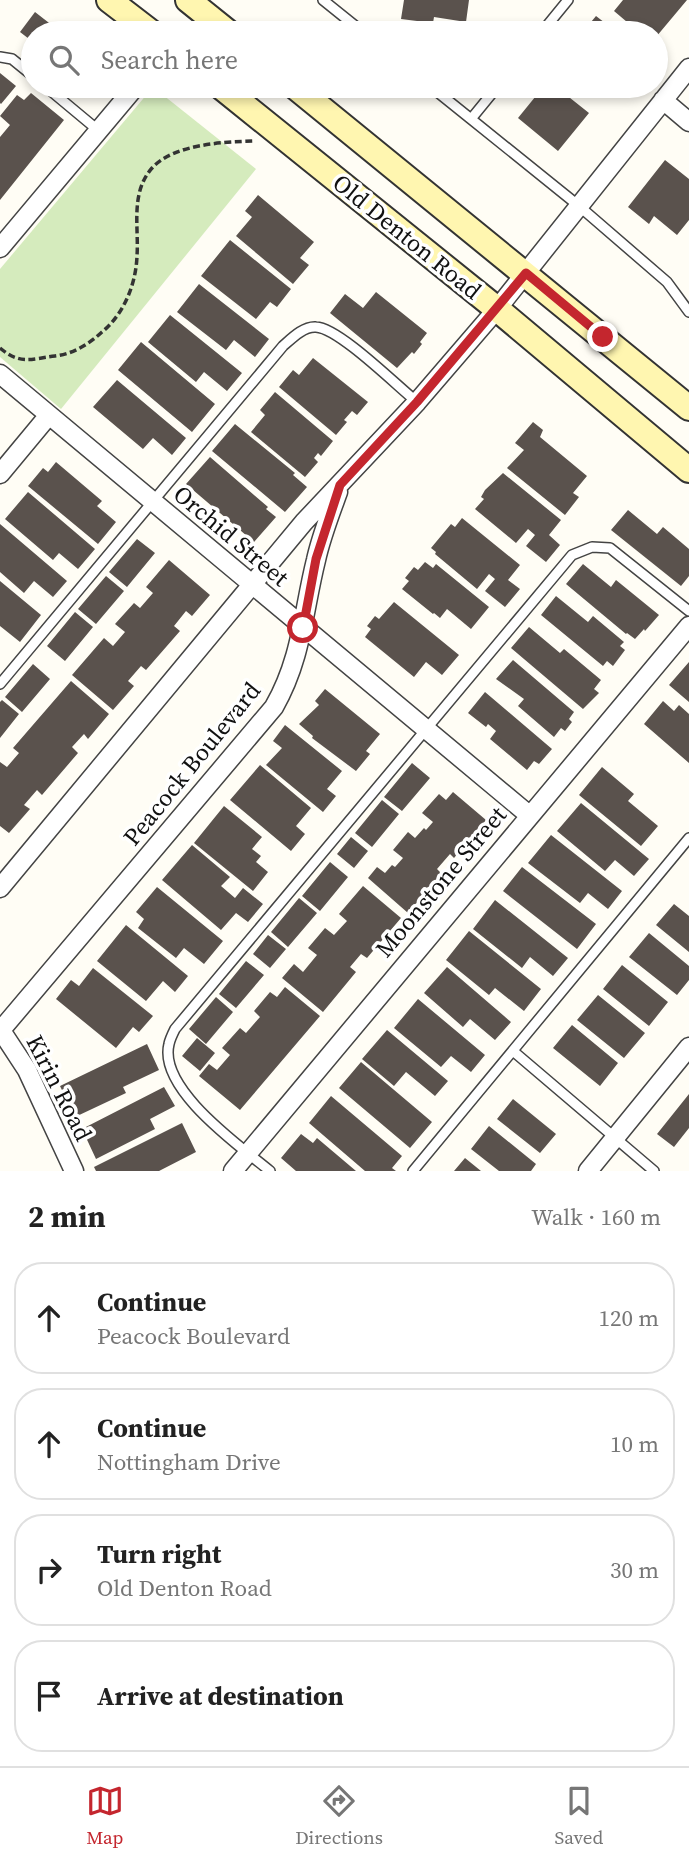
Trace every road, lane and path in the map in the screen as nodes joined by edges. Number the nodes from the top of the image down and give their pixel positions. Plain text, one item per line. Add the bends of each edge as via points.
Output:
1 (109, 0) edge
2 (188, 0) edge
3 (323, 0) edge
4 (568, 0) edge
5 (136, 21) edge
6 (214, 21) edge
7 (349, 21) edge
8 (551, 21) edge
9 (0, 57) edge
10 (21, 66) edge
11 (689, 68) edge
12 (668, 94) edge
13 (59, 98) edge
14 (126, 98) edge
15 (235, 98) edge
16 (309, 98) edge
17 (445, 98) edge
18 (488, 98) edge
19 (663, 100) joint
20 (471, 119) junction
21 (689, 122) edge
22 (99, 131) junction
23 (256, 141) dead end
24 (579, 206) junction
25 (0, 248) edge
26 (526, 273) junction
27 (497, 309) junction
28 (689, 312) edge
29 (0, 348) edge
30 (0, 374) edge
31 (417, 402) junction
32 (689, 408) edge
33 (49, 415) junction
34 (689, 470) edge
35 (0, 474) edge
36 (340, 485) junction
37 (152, 501) junction
38 (253, 585) junction
39 (689, 611) edge
40 (689, 626) edge
41 (303, 628) junction
42 (0, 684) edge
43 (426, 729) junction
44 (529, 815) junction
45 (689, 838) edge
46 (0, 888) edge
47 (1, 1030) edge
48 (689, 1047) edge
49 (513, 1051) junction
50 (615, 1139) junction
51 (248, 1153) junction
52 (74, 1171) edge
53 (233, 1171) edge
54 (270, 1171) edge
55 (413, 1171) edge
56 (588, 1171) edge
57 (654, 1171) edge

1 - 5 main road
2 - 6 main road
3 - 7 lane
4 - 8 lane
9 - 10 lane
11 - 12 street, Peacock Boulevard
13 - 22 lane
14 - 22 street
15 - 27 main road, Old Denton Road
16 - 26 main road, Old Denton Road
17 - 20 lane
18 - 20 lane
19 - 21 street
19 - 24 street, Peacock Boulevard
20 - 24 lane
22 - 25 street
23 - 29 path via 216,142 163,158 150,170 137,198 135,277 122,308 95,339 68,354 29,359 12,358
24 - 26 street, Peacock Boulevard
24 - 28 lane via 667,282
26 - 27 street, Peacock Boulevard
26 - 32 main road, Old Denton Road
27 - 31 street, Peacock Boulevard
27 - 34 main road, Old Denton Road
30 - 33 street, Orchid Street
31 - 36 street, Peacock Boulevard
31 - 37 lane via 336,334 315,327 300,332 283,346
33 - 35 street
33 - 37 street, Orchid Street
36 - 38 street, Peacock Boulevard
36 - 41 street, Peacock Boulevard via 316,559
37 - 38 street, Orchid Street
37 - 42 lane
38 - 41 street, Orchid Street
38 - 46 street, Peacock Boulevard
39 - 43 lane via 610,548 592,547 572,555
40 - 44 street, Moonstone Street
41 - 43 street, Orchid Street
41 - 47 street, Peacock Boulevard via 295,663 274,706
43 - 44 street, Orchid Street
43 - 51 lane via 175,1029 168,1045 170,1064 196,1108
44 - 51 street, Moonstone Street
45 - 49 lane
47 - 52 street, Kirin Road via 27,1070
48 - 50 street
49 - 50 lane
49 - 55 lane
50 - 56 street
50 - 57 lane
51 - 53 street, Moonstone Street
51 - 54 lane

